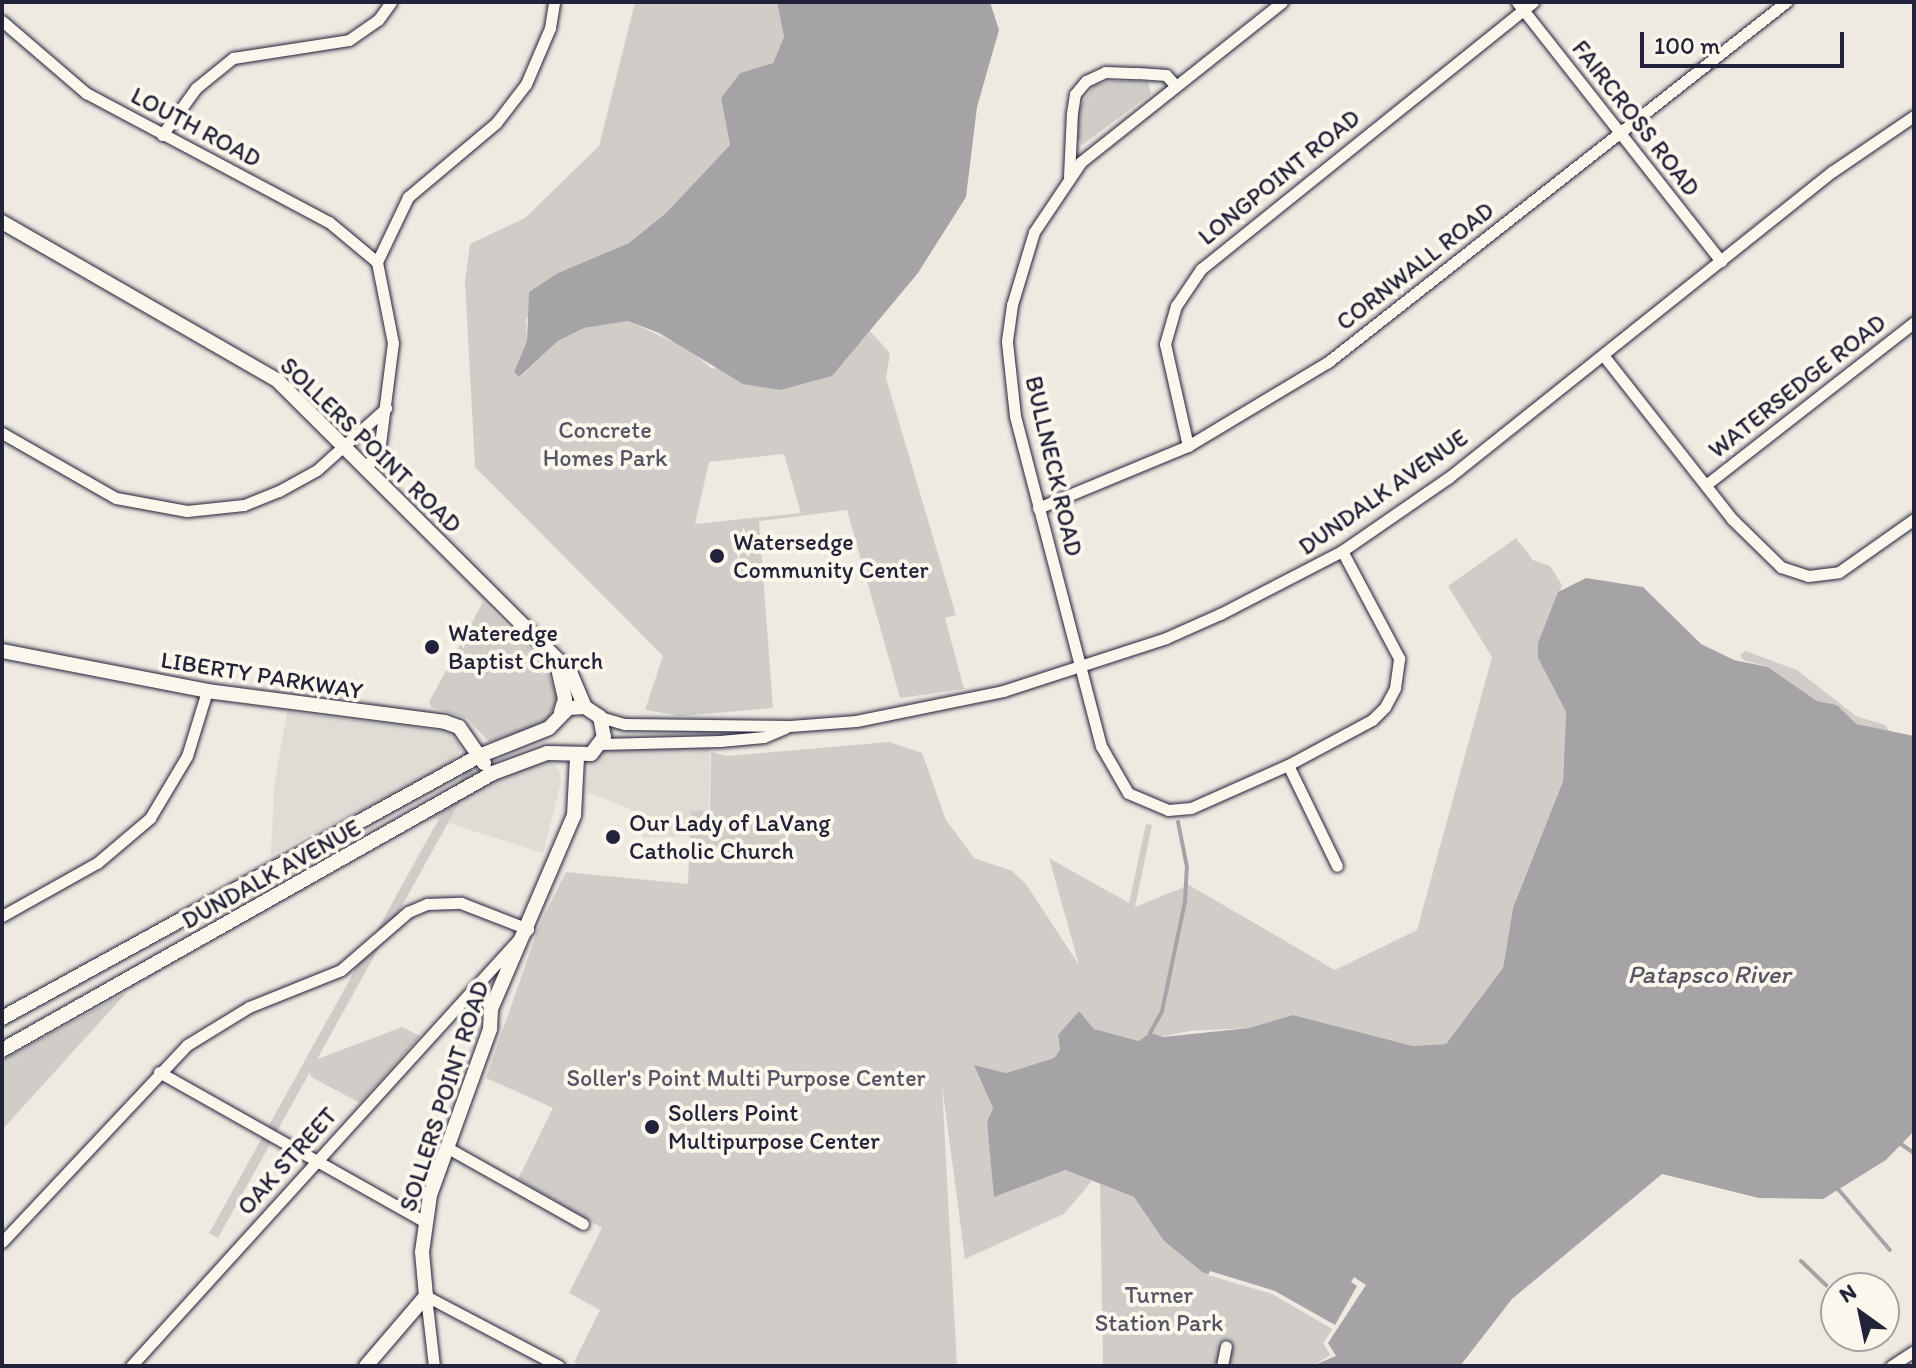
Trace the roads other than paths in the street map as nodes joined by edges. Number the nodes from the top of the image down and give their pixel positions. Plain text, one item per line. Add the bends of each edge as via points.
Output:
1 (391, 2) edge
2 (554, 2) edge
3 (1282, 2) edge
4 (1533, 2) edge
5 (1786, 2) edge
6 (1520, 6) edge
7 (2, 21) edge
8 (1175, 85) junction
9 (1914, 116) edge
10 (1618, 133) junction
11 (162, 135) junction
12 (1069, 176) junction
13 (2, 222) edge
14 (1721, 261) junction
15 (377, 262) junction
16 (1914, 322) edge
17 (1603, 355) junction
18 (386, 408) junction
19 (2, 433) edge
20 (1188, 446) junction
21 (347, 448) junction
22 (367, 468) junction
23 (1707, 484) junction
24 (1038, 508) junction
25 (1914, 519) edge
26 (1342, 551) junction
27 (2, 651) edge
28 (557, 664) junction
29 (1082, 668) junction
30 (207, 691) junction
31 (585, 707) junction
32 (600, 717) junction
33 (557, 718) junction
34 (790, 726) junction
35 (601, 744) junction
36 (479, 756) junction
37 (572, 756) junction
38 (1288, 765) junction
39 (493, 773) junction
40 (1337, 866) dead end
41 (2, 916) edge
42 (528, 929) junction
43 (476, 986) junction
44 (491, 1009) junction
45 (2, 1018) edge
46 (2, 1050) edge
47 (159, 1072) junction
48 (446, 1147) junction
49 (314, 1163) junction
50 (425, 1222) junction
51 (583, 1224) dead end
52 (2, 1242) edge
53 (426, 1296) junction
54 (1226, 1346) dead end
55 (1914, 1351) edge
56 (131, 1366) edge
57 (366, 1366) edge
58 (434, 1366) edge
59 (559, 1366) edge
60 (1222, 1366) edge
61 (1891, 1366) edge

1 - 11 street via 378,20 349,40 233,58 196,88
2 - 15 street via 550,28 526,84 496,123 408,197
3 - 8 street, BULLNECK ROAD
4 - 6 street, LONGPOINT ROAD
5 - 10 street, CORNWALL ROAD
6 - 10 street, FAIRCROSS ROAD
6 - 20 street, LONGPOINT ROAD via 1201,269 1176,306 1165,344
7 - 11 street, LOUTH ROAD via 86,93
8 - 12 street, BULLNECK ROAD
8 - 12 street via 1166,75 1138,73 1105,72 1086,81 1075,94
9 - 14 street, DUNDALK AVENUE via 1833,171
10 - 14 street, FAIRCROSS ROAD
10 - 20 street, CORNWALL ROAD via 1328,362
11 - 15 street, LOUTH ROAD via 329,222
12 - 24 street, BULLNECK ROAD via 1034,232 1020,271 1007,342 1015,416
13 - 21 main road, SOLLERS POINT ROAD via 119,293 257,365
14 - 17 street, DUNDALK AVENUE
15 - 18 street via 393,343
16 - 23 street, WATERSEDGE ROAD
17 - 23 street
17 - 26 street, DUNDALK AVENUE via 1448,478
18 - 21 street
18 - 22 street via 380,444
19 - 21 street via 116,498 187,511 262,499
20 - 24 street, CORNWALL ROAD
21 - 22 main road, SOLLERS POINT ROAD
22 - 28 main road, SOLLERS POINT ROAD
23 - 25 street via 1758,550 1781,567 1808,576 1856,564
24 - 29 street, BULLNECK ROAD
26 - 29 street, DUNDALK AVENUE via 1166,638
26 - 38 street, BULLNECK ROAD via 1399,658 1395,688 1372,720
27 - 30 main road, LIBERTY PARKWAY
28 - 31 main road, SOLLERS POINT ROAD via 570,672
28 - 33 main road via 565,699
29 - 34 street, DUNDALK AVENUE via 922,710
29 - 38 street, BULLNECK ROAD via 1111,772 1137,800 1168,810 1191,808
30 - 36 main road, LIBERTY PARKWAY via 445,722 459,727
30 - 41 street via 187,756 150,818 97,863
31 - 32 main road, DUNDALK AVENUE
31 - 33 main road, DUNDALK AVENUE
32 - 34 street, DUNDALK AVENUE via 625,724
32 - 35 main road
33 - 36 main road, DUNDALK AVENUE
33 - 37 main road via 556,745
34 - 35 street, DUNDALK AVENUE via 764,737
35 - 37 main road, DUNDALK AVENUE via 591,754
36 - 39 main road, LIBERTY PARKWAY
36 - 45 main road, DUNDALK AVENUE
37 - 39 main road, DUNDALK AVENUE via 521,760
37 - 42 main road, SOLLERS POINT ROAD via 574,815
38 - 40 street
39 - 46 main road, DUNDALK AVENUE
42 - 43 street, OAK STREET
42 - 44 main road, SOLLERS POINT ROAD
42 - 47 street via 461,903 418,907 390,924 356,961 215,1026
43 - 44 street
43 - 49 street, OAK STREET
44 - 48 main road, SOLLERS POINT ROAD via 490,1029
47 - 49 street
47 - 52 street
48 - 50 main road, SOLLERS POINT ROAD
48 - 51 street
49 - 50 street
49 - 56 street, OAK STREET
50 - 53 main road, SOLLERS POINT ROAD
53 - 57 main road
53 - 58 street, SOLLERS POINT ROAD
53 - 59 street
54 - 60 street
55 - 61 street

